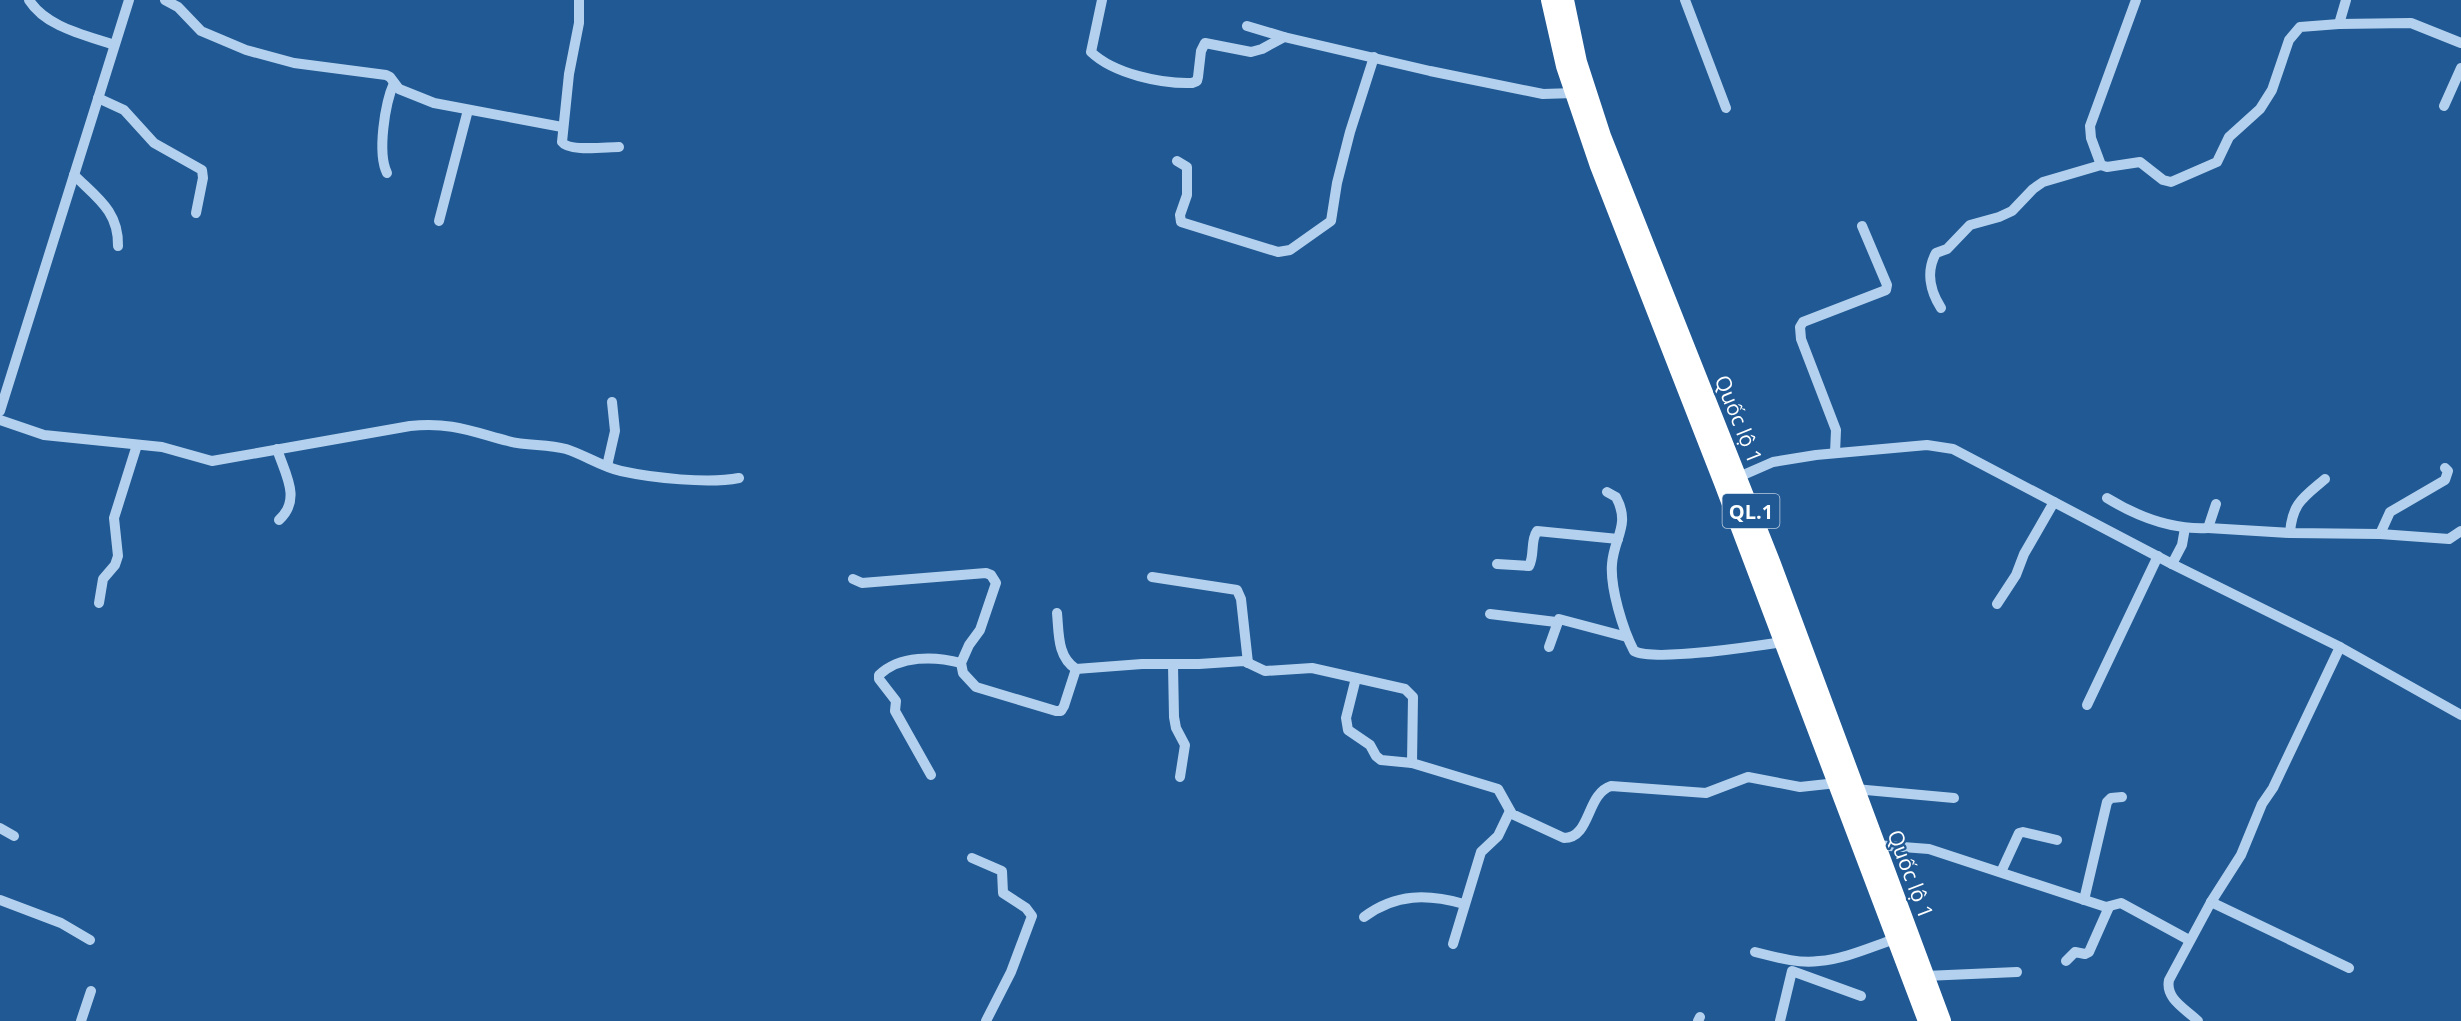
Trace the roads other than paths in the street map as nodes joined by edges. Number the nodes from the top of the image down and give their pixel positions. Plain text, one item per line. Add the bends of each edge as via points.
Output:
1 (29, 0) edge
2 (129, 0) edge
3 (165, 0) edge
4 (579, 0) edge
5 (1101, 0) edge
6 (1551, 0) edge
7 (1565, 0) edge
8 (1685, 0) edge
9 (2136, 0) edge
10 (2346, 0) edge
11 (2339, 24) junction
12 (1247, 26) dead end
13 (1284, 37) junction
14 (2461, 44) edge
15 (114, 45) junction
16 (1374, 57) junction
17 (2461, 68) edge
18 (394, 83) junction
19 (1574, 93) junction
20 (98, 99) junction
21 (2444, 106) dead end
22 (1726, 108) dead end
23 (468, 110) junction
24 (562, 127) junction
25 (619, 147) dead end
26 (1177, 161) dead end
27 (2101, 165) junction
28 (387, 173) dead end
29 (74, 176) junction
30 (196, 213) dead end
31 (439, 221) dead end
32 (1862, 226) dead end
33 (118, 246) dead end
34 (1941, 308) dead end
35 (612, 402) dead end
36 (0, 410) edge
37 (0, 420) edge
38 (137, 445) junction
39 (277, 449) junction
40 (1835, 453) junction
41 (609, 459) junction
42 (2445, 468) dead end
43 (739, 478) dead end
44 (2325, 478) dead end
45 (1731, 481) junction
46 (1607, 492) dead end
47 (2107, 498) dead end
48 (2054, 502) junction
49 (2216, 504) dead end
50 (279, 520) dead end
51 (2185, 528) junction
52 (2208, 528) junction
53 (2461, 531) edge
54 (2290, 533) junction
55 (2380, 534) junction
56 (1618, 539) junction
57 (2158, 556) junction
58 (1497, 564) dead end
59 (2172, 564) junction
60 (1152, 577) dead end
61 (854, 579) dead end
62 (99, 603) dead end
63 (1996, 604) dead end
64 (1057, 613) dead end
65 (1490, 614) dead end
66 (1556, 622) junction
67 (1627, 637) junction
68 (1783, 642) junction
69 (1549, 647) dead end
70 (2340, 647) junction
71 (961, 663) junction
72 (1248, 663) junction
73 (1173, 665) junction
74 (1076, 669) junction
75 (1356, 678) junction
76 (2087, 705) dead end
77 (2461, 715) edge
78 (1412, 763) junction
79 (931, 775) dead end
80 (1180, 777) dead end
81 (1837, 783) junction
82 (1855, 789) junction
83 (2122, 797) dead end
84 (1954, 798) dead end
85 (1510, 811) junction
86 (0, 828) edge
87 (14, 836) dead end
88 (2057, 840) dead end
89 (1876, 845) junction
90 (972, 858) dead end
91 (2001, 872) junction
92 (0, 900) edge
93 (2084, 900) junction
94 (2211, 902) junction
95 (1464, 904) junction
96 (2109, 907) junction
97 (1364, 917) dead end
98 (1895, 939) junction
99 (90, 940) dead end
100 (2189, 940) junction
101 (1453, 944) dead end
102 (1755, 952) dead end
103 (2066, 961) dead end
104 (2349, 968) dead end
105 (2017, 972) dead end
106 (1925, 976) junction
107 (91, 991) dead end
108 (1861, 996) dead end
109 (81, 1021) edge
110 (986, 1021) edge
111 (1780, 1021) edge
112 (1927, 1021) edge
113 (1942, 1021) edge
114 (2198, 1021) edge

1 - 15 street via 49,21
2 - 15 street
3 - 18 street via 178,7 201,31 246,50 294,63 386,75
4 - 24 street via 579,23
5 - 13 street via 1091,52 1140,76 1192,83 1197,81 1205,43 1251,52
6 - 19 highway, Quốc lộ 1 / QL.1
7 - 45 highway, Quốc lộ 1 / QL.1 via 1578,62 1602,136
8 - 22 street
9 - 27 street via 2090,126
10 - 11 street
11 - 14 street via 2411,23
11 - 27 street via 2296,29 2272,90 2260,109 2229,137 2217,162 2171,182 2140,162
12 - 13 street
13 - 16 street
15 - 20 street
16 - 19 street via 1543,94
16 - 26 street via 1348,142 1331,221 1290,250 1278,252 1181,222 1187,195 1187,167
17 - 21 street
18 - 23 street via 434,103
18 - 28 street via 387,101 383,147
19 - 45 highway, Quốc lộ 1 / QL.1 via 1599,166
20 - 29 street
20 - 30 street via 124,110 154,143 202,170
23 - 24 street
23 - 31 street
24 - 25 street via 562,142 567,147
27 - 34 street via 2043,182 2012,211 1970,225 1947,249 1936,253 1931,292
29 - 33 street via 114,218
29 - 36 street
32 - 40 street via 1886,290 1803,322 1800,327 1801,339 1836,430
35 - 41 street via 615,431
37 - 38 street via 44,435
38 - 39 street via 162,447 212,461
38 - 62 street via 114,518 118,556 103,579
39 - 41 street via 441,424 511,442
39 - 50 street via 292,496 288,513
40 - 45 street via 1781,460
40 - 48 street via 1940,445
41 - 43 street via 621,471 719,482
42 - 55 street via 2445,480 2390,512
44 - 54 street via 2299,501 2291,516
45 - 68 highway, Quốc lộ 1 / QL.1
45 - 82 highway, Quốc lộ 1 / QL.1
46 - 56 street via 1618,500 1623,519
47 - 51 street via 2148,520
48 - 57 street
48 - 63 street via 2021,558 2016,575
49 - 52 street
51 - 52 street
51 - 59 street
52 - 54 street
53 - 55 street via 2449,540
54 - 55 street
56 - 58 street via 1538,531 1533,538 1529,566
56 - 67 street via 1612,573
57 - 59 street
57 - 76 street
59 - 70 street
60 - 72 street via 1236,590 1241,599
61 - 71 street via 862,583 991,575 996,583 983,621
64 - 74 street via 1062,654
65 - 66 street
66 - 67 street via 1575,622
66 - 69 street
67 - 68 street via 1634,651 1644,654 1735,650
68 - 81 highway, Quốc lộ 1 / QL.1
70 - 77 street
70 - 94 street via 2241,855
71 - 74 street via 963,673 976,687 1058,711 1064,706
71 - 79 street via 936,658 912,660 879,675 896,701 895,711
72 - 73 street
72 - 75 street via 1265,671 1312,668
73 - 74 street
73 - 80 street via 1174,717 1185,745
75 - 78 street via 1413,694
75 - 78 street via 1346,718 1348,730 1370,745 1381,760
78 - 85 street via 1498,789
81 - 85 street via 1800,787 1748,777 1706,793 1611,786 1600,791 1584,825 1567,839
81 - 98 highway, Quốc lộ 1 / QL.1
82 - 84 street
82 - 89 highway, Quốc lộ 1 / QL.1
83 - 93 street via 2107,802
85 - 95 street via 1498,836 1481,852
86 - 87 street
88 - 91 street via 2019,833
89 - 91 street via 1929,849
89 - 106 highway, Quốc lộ 1 / QL.1
90 - 110 street via 1002,871 1003,892 1032,916 1011,972
91 - 93 street
92 - 99 street via 61,923
93 - 96 street
94 - 100 street
94 - 104 street
95 - 97 street via 1431,897 1409,899 1380,905
95 - 101 street
96 - 100 street via 2121,903
96 - 103 street via 2089,952 2075,952
98 - 102 street via 1818,962
98 - 112 highway, Quốc lộ 1 / QL.1
100 - 114 street via 2168,985 2175,1001
105 - 106 street
106 - 113 highway, Quốc lộ 1 / QL.1
107 - 109 street
108 - 111 street via 1792,970

